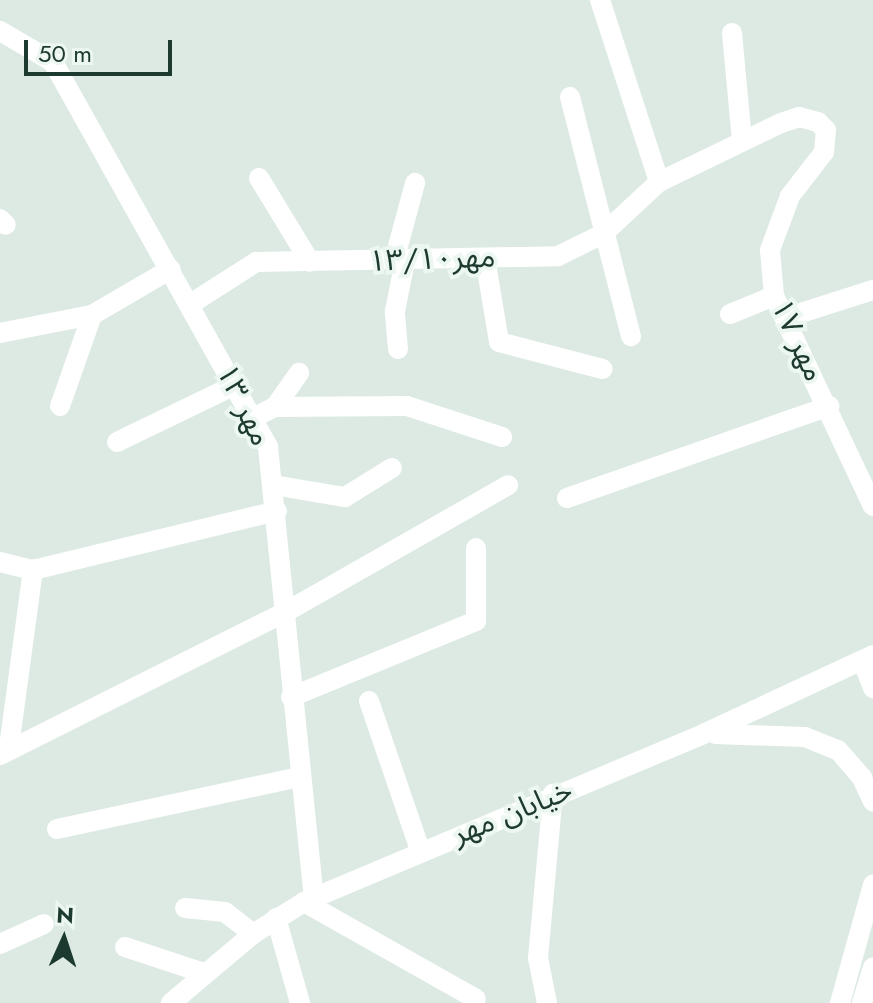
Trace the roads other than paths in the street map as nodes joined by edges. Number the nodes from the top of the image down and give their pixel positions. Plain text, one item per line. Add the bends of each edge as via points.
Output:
1 (600, 0) edge
2 (0, 31) edge
3 (732, 33) dead end
4 (570, 97) dead end
5 (826, 130) joint
6 (742, 140) junction
7 (259, 178) dead end
8 (659, 182) junction
9 (415, 183) dead end
10 (603, 234) junction
11 (485, 258) junction
12 (400, 261) junction
13 (310, 262) junction
14 (171, 269) junction
15 (873, 290) edge
16 (774, 296) junction
17 (192, 303) junction
18 (730, 314) dead end
19 (92, 315) junction
20 (785, 318) junction
21 (0, 333) edge
22 (631, 336) dead end
23 (398, 349) dead end
24 (603, 369) dead end
25 (299, 373) dead end
26 (235, 385) junction
27 (60, 406) dead end
28 (829, 406) junction
29 (275, 407) junction
30 (253, 418) junction
31 (502, 437) dead end
32 (117, 442) dead end
33 (392, 468) dead end
34 (273, 485) junction
35 (508, 485) dead end
36 (567, 498) dead end
37 (873, 506) edge
38 (277, 511) junction
39 (476, 548) dead end
40 (0, 562) edge
41 (33, 570) junction
42 (284, 613) junction
43 (868, 658) edge
44 (873, 688) edge
45 (291, 697) junction
46 (369, 701) dead end
47 (703, 734) junction
48 (4, 751) edge
49 (299, 777) junction
50 (553, 794) junction
51 (873, 802) edge
52 (57, 829) dead end
53 (420, 850) junction
54 (873, 885) edge
55 (309, 900) junction
56 (185, 908) dead end
57 (276, 918) junction
58 (44, 924) dead end
59 (253, 934) junction
60 (0, 944) edge
61 (865, 944) edge
62 (125, 947) dead end
63 (873, 968) edge
64 (204, 973) junction
65 (476, 999) dead end
66 (171, 1003) edge
67 (300, 1003) edge
68 (547, 1003) edge
69 (840, 1003) edge
70 (862, 1003) edge

1 - 8 street
2 - 14 street, مهر ۱۳ via 53,62
3 - 6 street
4 - 10 street
5 - 6 street, مهر۱۳/۱۰ via 799,117
5 - 16 street, مهر ۱۷ via 824,152 790,196 770,250
6 - 8 street, مهر۱۳/۱۰
7 - 13 street
8 - 10 street, مهر۱۳/۱۰
9 - 12 street
10 - 11 street, مهر۱۳/۱۰ via 558,256
10 - 22 street
11 - 12 street, مهر۱۳/۱۰
11 - 24 street via 499,342
12 - 13 street, مهر۱۳/۱۰
12 - 23 street
13 - 17 street, مهر۱۳/۱۰ via 256,262
14 - 17 street, مهر ۱۳
14 - 19 street
15 - 20 street
16 - 18 street
16 - 20 street, مهر ۱۷
17 - 26 street, مهر ۱۳
19 - 21 street
19 - 27 street
20 - 28 street, مهر ۱۷
25 - 29 street
26 - 30 street, مهر ۱۳
26 - 32 street
28 - 36 street
28 - 37 street, مهر ۱۷
29 - 30 street
29 - 31 street via 407,406
30 - 34 street, مهر ۱۳ via 268,447
33 - 34 street via 345,497
34 - 38 street, مهر ۱۳
35 - 42 street
38 - 41 street
38 - 42 street, مهر ۱۳
39 - 45 street via 476,621
40 - 41 street
41 - 48 street
42 - 45 street, مهر ۱۳
42 - 48 street
43 - 44 street
43 - 47 street, خیابان مهر
45 - 49 street, مهر ۱۳
46 - 53 street
47 - 50 street, خیابان مهر
47 - 51 street via 805,737 838,750 862,778
49 - 52 street
49 - 55 street, مهر ۱۳
50 - 53 street, خیابان مهر
50 - 68 street via 538,958
53 - 55 street, خیابان مهر
54 - 61 street
55 - 57 street, خیابان مهر
55 - 65 street
56 - 59 street via 225,912
57 - 59 street, خیابان مهر
57 - 67 street
58 - 60 street
59 - 64 street, خیابان مهر
61 - 69 street
62 - 64 street
63 - 70 street
64 - 66 street, خیابان مهر

